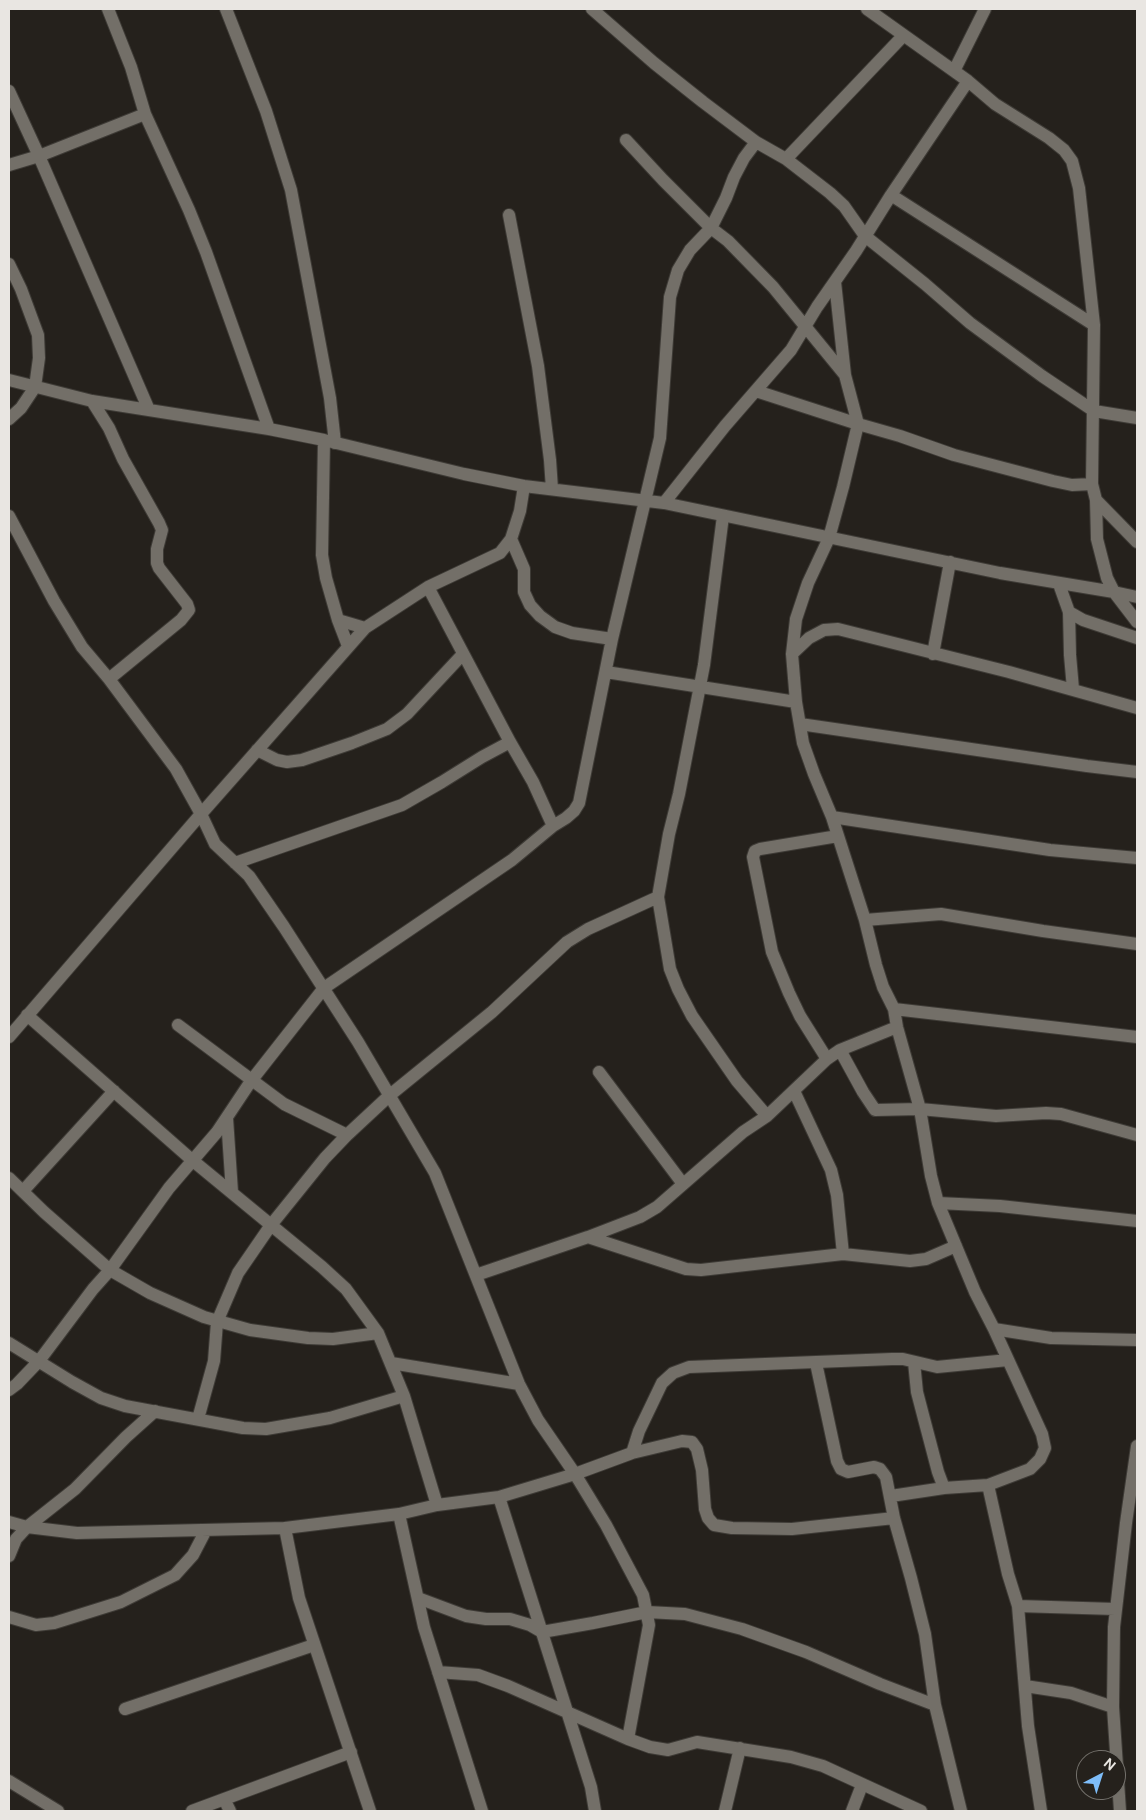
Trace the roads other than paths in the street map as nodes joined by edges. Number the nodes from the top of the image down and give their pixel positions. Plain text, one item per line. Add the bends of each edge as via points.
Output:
1 (108, 9) edge
2 (226, 9) edge
3 (592, 9) edge
4 (984, 9) edge
5 (871, 10) edge
6 (904, 36) junction
7 (954, 71) junction
8 (968, 81) junction
9 (9, 91) edge
10 (145, 114) junction
11 (626, 140) dead end
12 (756, 142) junction
13 (39, 156) junction
14 (786, 158) junction
15 (9, 165) edge
16 (891, 195) junction
17 (509, 215) dead end
18 (711, 228) junction
19 (864, 236) junction
20 (9, 264) edge
21 (835, 282) junction
22 (805, 325) junction
23 (1094, 325) junction
24 (845, 375) junction
25 (9, 380) edge
26 (35, 387) junction
27 (756, 391) junction
28 (92, 401) junction
29 (149, 410) junction
30 (1094, 410) junction
31 (1137, 418) edge
32 (9, 419) edge
33 (858, 424) junction
34 (269, 429) junction
35 (330, 441) junction
36 (1092, 484) junction
37 (524, 486) junction
38 (552, 489) junction
39 (1096, 500) junction
40 (646, 502) junction
41 (664, 503) junction
42 (9, 516) edge
43 (723, 516) junction
44 (829, 538) junction
45 (512, 539) junction
46 (1137, 542) edge
47 (950, 562) junction
48 (1059, 584) junction
49 (428, 587) junction
50 (1114, 592) junction
51 (1137, 597) edge
52 (1070, 612) junction
53 (338, 620) junction
54 (1137, 622) edge
55 (365, 628) junction
56 (1137, 638) edge
57 (612, 639) junction
58 (348, 646) junction
59 (463, 654) junction
60 (792, 654) junction
61 (932, 654) junction
62 (606, 672) junction
63 (109, 679) junction
64 (699, 686) junction
65 (1073, 689) junction
66 (796, 702) junction
67 (1137, 708) edge
68 (800, 724) junction
69 (510, 742) junction
70 (257, 750) junction
71 (1137, 772) edge
72 (201, 814) junction
73 (832, 817) junction
74 (553, 826) junction
75 (838, 836) junction
76 (1137, 858) edge
77 (235, 863) junction
78 (658, 897) junction
79 (865, 920) junction
80 (1137, 944) edge
81 (324, 988) junction
82 (894, 1009) junction
83 (27, 1015) junction
84 (178, 1025) dead end
85 (897, 1027) junction
86 (9, 1037) edge
87 (1137, 1037) edge
88 (840, 1050) junction
89 (827, 1059) junction
90 (599, 1072) dead end
91 (251, 1081) junction
92 (114, 1091) junction
93 (794, 1091) junction
94 (390, 1095) junction
95 (920, 1109) junction
96 (767, 1116) junction
97 (227, 1118) junction
98 (347, 1135) junction
99 (1137, 1135) edge
100 (192, 1160) junction
101 (9, 1178) edge
102 (683, 1184) junction
103 (23, 1192) junction
104 (232, 1192) junction
105 (938, 1203) junction
106 (1137, 1221) edge
107 (271, 1225) junction
108 (588, 1237) junction
109 (956, 1246) junction
110 (843, 1254) junction
111 (110, 1270) junction
112 (476, 1275) junction
113 (217, 1322) junction
114 (994, 1329) junction
115 (378, 1333) junction
116 (1137, 1340) edge
117 (9, 1343) edge
118 (1008, 1360) junction
119 (39, 1361) junction
120 (816, 1362) junction
121 (914, 1362) junction
122 (390, 1363) junction
123 (519, 1384) junction
124 (9, 1390) edge
125 (404, 1396) junction
126 (155, 1411) junction
127 (198, 1419) junction
128 (1137, 1446) edge
129 (632, 1453) junction
130 (575, 1474) junction
131 (988, 1486) junction
132 (944, 1488) junction
133 (891, 1496) junction
134 (499, 1497) junction
135 (437, 1505) junction
136 (399, 1514) junction
137 (894, 1518) junction
138 (9, 1522) edge
139 (1132, 1524) edge
140 (27, 1527) junction
141 (285, 1528) junction
142 (206, 1530) junction
143 (9, 1556) edge
144 (418, 1598) junction
145 (1018, 1606) junction
146 (1115, 1609) junction
147 (647, 1612) junction
148 (9, 1617) edge
149 (542, 1632) junction
150 (314, 1645) junction
151 (438, 1672) junction
152 (1025, 1686) junction
153 (935, 1705) junction
154 (1113, 1707) junction
155 (125, 1709) dead end
156 (568, 1712) junction
157 (628, 1739) junction
158 (740, 1748) junction
159 (351, 1752) junction
160 (9, 1781) edge
161 (862, 1785) junction
162 (224, 1799) junction
163 (913, 1810) edge
164 (58, 1811) edge
165 (192, 1811) edge
166 (230, 1811) edge
167 (370, 1811) edge
168 (482, 1811) edge
169 (595, 1811) edge
170 (725, 1811) edge
171 (852, 1811) edge
172 (961, 1811) edge
173 (1041, 1811) edge
174 (1120, 1811) edge

1 - 10 street
2 - 35 street via 266,111 291,190 330,398
3 - 12 street via 654,63
4 - 7 street
5 - 6 street
6 - 7 street
6 - 14 street
7 - 8 street
8 - 16 street
8 - 23 street via 995,104 1064,150 1072,160 1079,188
9 - 13 street
10 - 13 street
10 - 34 street via 203,244
11 - 18 street
12 - 14 street
12 - 18 street via 734,177
13 - 15 street
13 - 29 street
14 - 19 street via 844,206
16 - 19 street
16 - 23 street
17 - 38 street via 538,366
18 - 22 street via 752,266
18 - 40 street via 690,250 678,270 670,297 660,438
19 - 21 street
19 - 30 street via 970,323
20 - 26 street via 38,335
21 - 22 street
21 - 24 street
22 - 24 street
22 - 27 street via 791,350
23 - 30 street
24 - 33 street
25 - 26 street
26 - 28 street
26 - 32 street
27 - 33 street
27 - 41 street
28 - 29 street
28 - 63 street via 159,523 162,530 157,563 189,610
29 - 34 street
30 - 31 street
30 - 36 street
33 - 36 street via 1024,474 1072,485
33 - 44 street
34 - 35 street
35 - 37 street
35 - 53 street via 322,555
36 - 39 street
37 - 38 street
37 - 45 street
38 - 40 street
39 - 46 street
39 - 50 street via 1098,540 1107,578
40 - 41 street
40 - 57 street
41 - 43 street
42 - 63 street via 82,647
43 - 44 street
43 - 64 street
44 - 47 street
44 - 60 street via 796,618
45 - 49 street via 500,554
45 - 57 street via 524,569 524,592 540,616 572,633
47 - 48 street
47 - 61 street
48 - 50 street
48 - 52 street
49 - 55 street
49 - 59 street
50 - 51 street
50 - 54 street
52 - 56 street via 1083,620
52 - 65 street
53 - 55 street
53 - 58 street
55 - 58 street
57 - 62 street
58 - 70 street
59 - 69 street
59 - 70 street via 407,714 387,729 302,760 277,760
60 - 61 street via 809,638 824,630 838,629
60 - 66 street
61 - 65 street
62 - 64 street
62 - 74 street via 579,803 570,815
63 - 72 street via 176,769
64 - 66 street
64 - 78 street
65 - 67 street
66 - 68 street
68 - 71 street
68 - 73 street via 803,743
69 - 74 street
69 - 77 street via 402,804
70 - 72 street
72 - 77 street via 215,844
72 - 83 street
73 - 75 street
73 - 76 street via 1050,850
74 - 81 street via 512,860
75 - 79 street
75 - 89 street via 760,849 753,857 772,952 800,1016
77 - 81 street via 260,892
78 - 94 street via 567,942 492,1012
78 - 96 street via 670,969 678,989 692,1016 737,1081
79 - 80 street via 941,914
79 - 82 street via 881,980
81 - 91 street
81 - 94 street
82 - 85 street
82 - 87 street
83 - 86 street
83 - 92 street
84 - 91 street
85 - 88 street
85 - 95 street
88 - 89 street
88 - 95 street via 875,1110
89 - 93 street
90 - 102 street
91 - 97 street
91 - 98 street via 284,1104
92 - 100 street
92 - 103 street
93 - 96 street
93 - 110 street via 831,1170
94 - 98 street
94 - 112 street via 435,1173
95 - 99 street via 996,1116 1061,1114
95 - 105 street
96 - 102 street via 743,1132
97 - 100 street
97 - 104 street
98 - 107 street
100 - 104 street
100 - 111 street via 168,1188
101 - 103 street
102 - 108 street via 640,1217
103 - 111 street
104 - 107 street
105 - 106 street via 1000,1206
105 - 109 street
107 - 113 street via 238,1273
107 - 115 street via 346,1289
108 - 110 street via 686,1269
108 - 112 street
109 - 110 street via 926,1259 910,1261
109 - 114 street
111 - 113 street
111 - 119 street
112 - 123 street
113 - 115 street via 308,1338 333,1339
113 - 127 street via 214,1361
114 - 116 street via 1051,1338
114 - 118 street
115 - 122 street
117 - 119 street
118 - 121 street via 938,1367
118 - 131 street via 1042,1434 1045,1448 1030,1469
119 - 124 street
119 - 126 street via 102,1398
120 - 121 street via 903,1359
120 - 129 street via 689,1367 673,1373 662,1383
120 - 133 street via 837,1461 848,1472 874,1467 880,1469 886,1477
121 - 132 street via 917,1392
122 - 123 street
122 - 125 street
123 - 130 street via 547,1434
125 - 127 street via 330,1418 266,1428 243,1428
125 - 135 street
126 - 127 street
126 - 140 street via 75,1490
128 - 139 street
129 - 130 street
129 - 137 street via 682,1441 692,1442 702,1470 704,1510 714,1525 792,1529
130 - 134 street
130 - 147 street via 638,1584
131 - 132 street
131 - 145 street
132 - 133 street
133 - 137 street
134 - 135 street
134 - 149 street
135 - 136 street
136 - 141 street
136 - 144 street
137 - 153 street via 925,1634
138 - 140 street
139 - 146 street
140 - 142 street via 77,1533
140 - 143 street via 16,1539
141 - 142 street
141 - 150 street via 299,1598
142 - 148 street via 193,1555 175,1575 121,1602 54,1623 36,1625
144 - 149 street via 466,1616 515,1620
144 - 151 street
145 - 146 street
145 - 152 street
146 - 154 street
147 - 149 street
147 - 153 street via 685,1614 742,1629
147 - 157 street via 650,1626
149 - 156 street
150 - 155 street
150 - 159 street
151 - 156 street via 478,1675
151 - 168 street
152 - 154 street via 1071,1692
152 - 173 street via 1031,1754
153 - 172 street
154 - 174 street
156 - 157 street
156 - 169 street
157 - 158 street via 668,1750 697,1742
158 - 161 street via 823,1766
158 - 170 street
159 - 162 street
159 - 167 street
160 - 164 street
161 - 163 street
161 - 171 street
162 - 165 street
162 - 166 street

